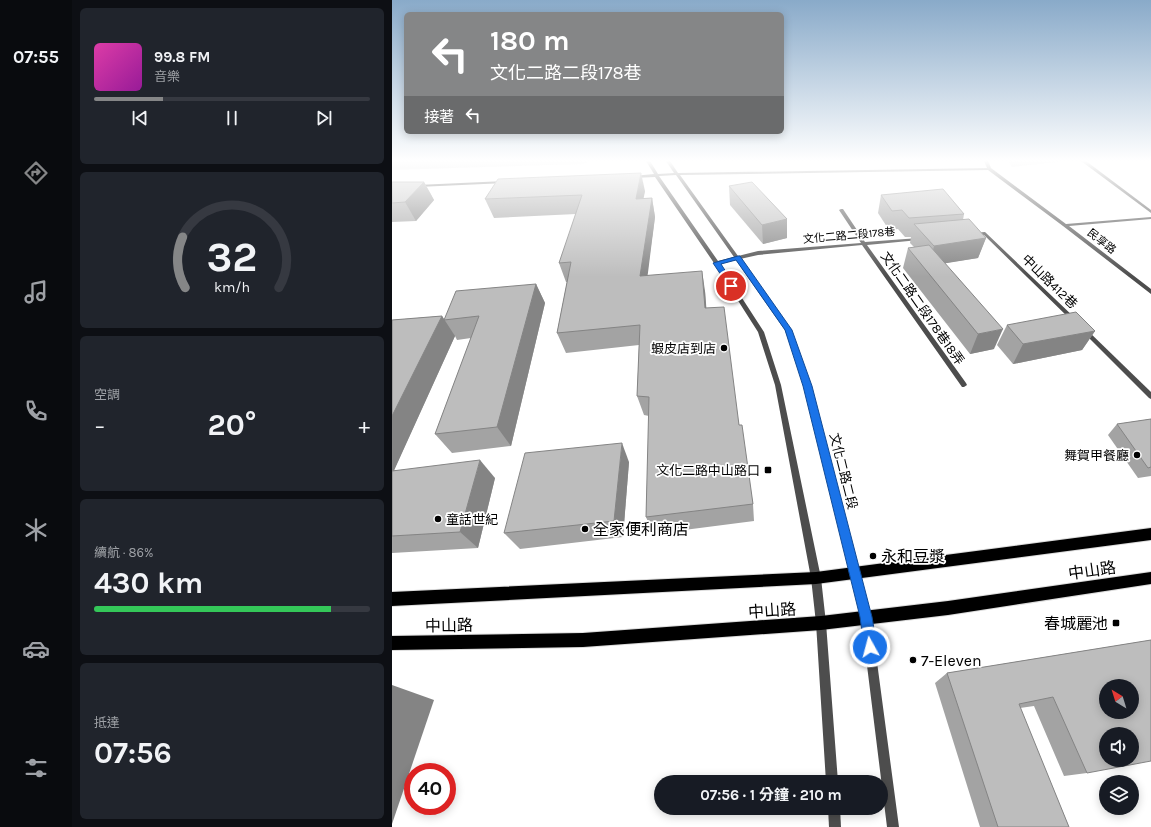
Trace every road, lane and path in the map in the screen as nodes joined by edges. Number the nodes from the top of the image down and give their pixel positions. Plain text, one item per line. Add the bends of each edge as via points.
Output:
1 (673, 200) edge
2 (695, 200) edge
3 (1030, 200) edge
4 (1134, 200) edge
5 (842, 210) dead end
6 (1151, 212) edge
7 (1151, 218) edge
8 (1064, 225) junction
9 (970, 235) edge
10 (924, 238) edge
11 (864, 244) junction
12 (738, 258) junction
13 (717, 263) junction
14 (1151, 292) edge
15 (964, 385) dead end
16 (1151, 396) edge
17 (1151, 534) edge
18 (855, 572) junction
19 (816, 578) junction
20 (1151, 578) edge
21 (392, 599) edge
22 (866, 617) junction
23 (821, 624) junction
24 (392, 643) edge
25 (832, 775) edge
26 (835, 815) edge
27 (836, 827) edge
28 (893, 827) edge

1 - 13 street
2 - 12 street, 文化二路二段
3 - 8 street, 民享路
4 - 6 street
5 - 11 street, 文化二路二段178巷18弄
7 - 8 street
8 - 14 street, 民享路
9 - 16 street, 中山路412巷 via 984,233
10 - 11 street, 文化二路二段178巷
11 - 12 street, 文化二路二段178巷 via 758,253
11 - 15 street, 文化二路二段178巷18弄
12 - 13 street, 文化二路二段178巷
12 - 18 street, 文化二路二段 via 788,330 808,386
13 - 19 street via 761,332 778,385
17 - 18 main road, 中山路
18 - 19 main road, 中山路
18 - 22 street, 文化二路二段
19 - 21 main road, 中山路
19 - 23 street
20 - 22 main road, 中山路 via 948,608
22 - 23 main road, 中山路
22 - 28 street, 文化二路二段
23 - 24 main road, 中山路 via 583,640
23 - 25 street
26 - 27 street

